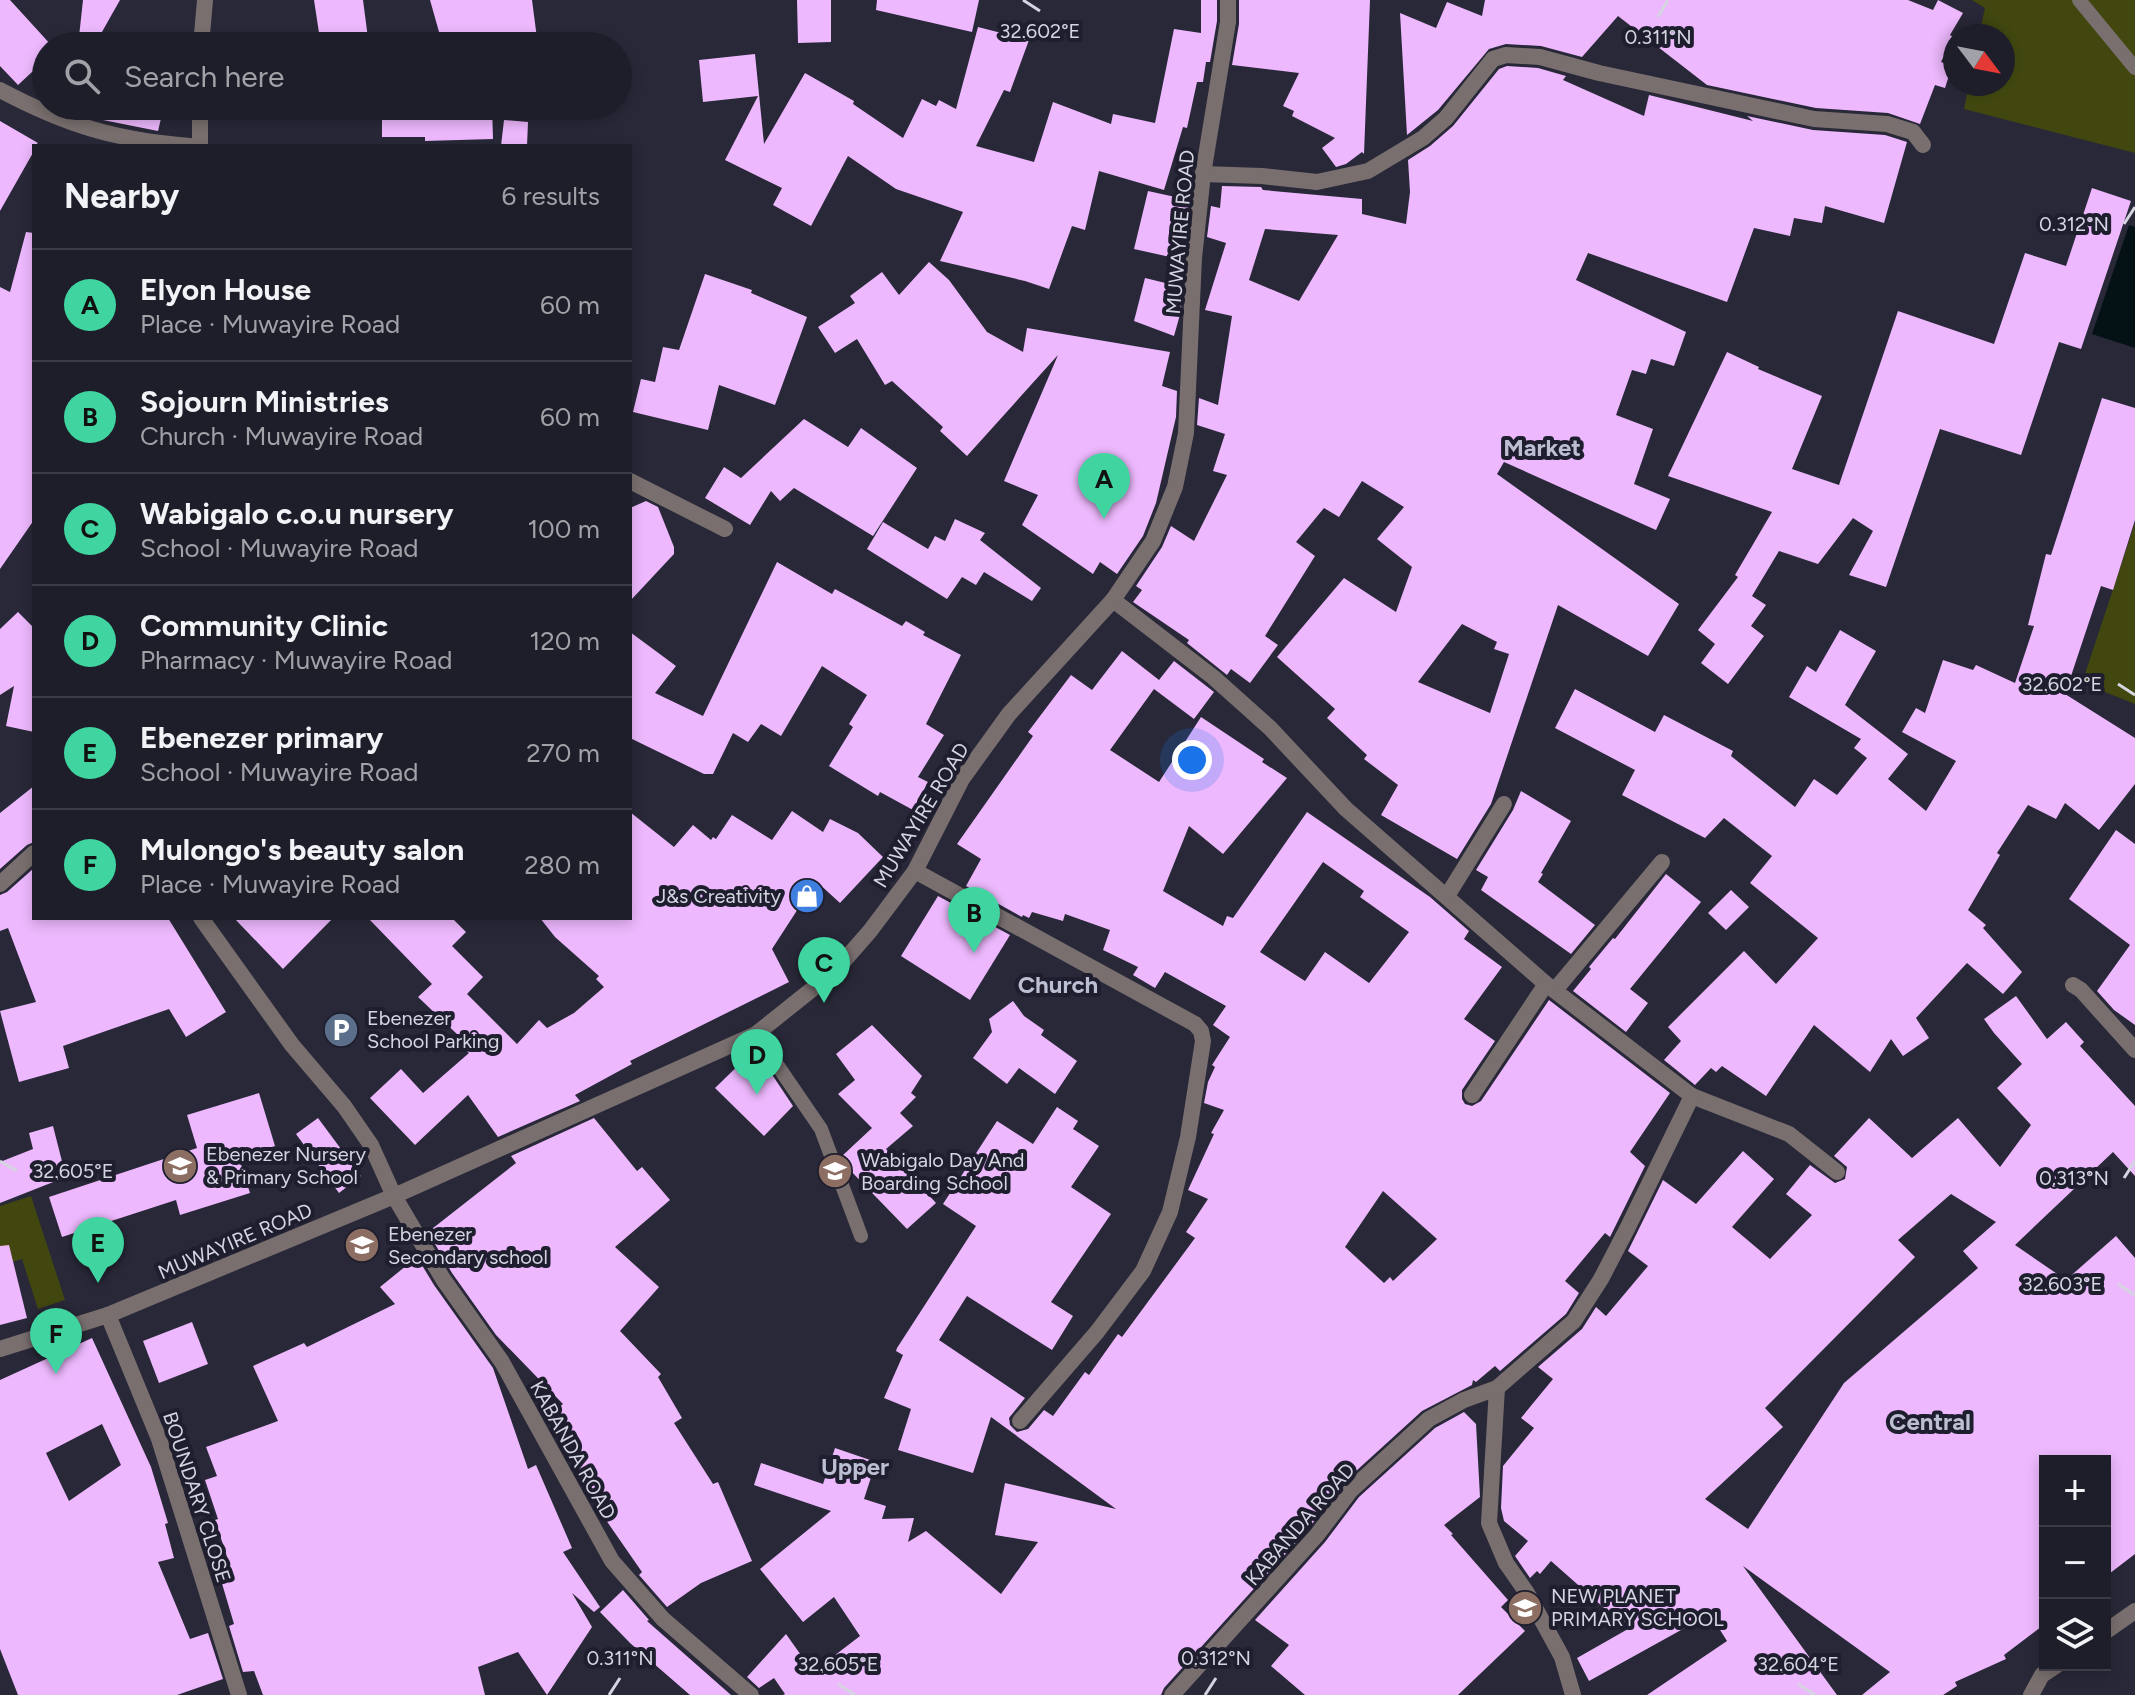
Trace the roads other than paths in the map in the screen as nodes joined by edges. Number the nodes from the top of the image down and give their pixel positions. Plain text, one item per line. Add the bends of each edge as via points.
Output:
1 (205, 0) edge
2 (1228, 0) edge
3 (2079, 0) edge
4 (202, 32) edge
5 (2135, 68) edge
6 (0, 90) edge
7 (32, 105) edge
8 (64, 120) edge
9 (200, 120) edge
10 (165, 144) edge
11 (200, 144) edge
12 (1923, 145) dead end
13 (1203, 174) junction
14 (632, 485) edge
15 (725, 529) dead end
16 (1113, 600) junction
17 (1504, 804) dead end
18 (32, 855) edge
19 (1662, 862) dead end
20 (915, 871) junction
21 (0, 884) edge
22 (1447, 896) junction
23 (202, 920) edge
24 (2073, 985) dead end
25 (1551, 987) junction
26 (756, 1034) junction
27 (2135, 1050) edge
28 (1472, 1095) dead end
29 (1692, 1096) junction
30 (1837, 1172) dead end
31 (394, 1196) junction
32 (861, 1236) dead end
33 (108, 1315) junction
34 (0, 1349) edge
35 (1497, 1388) junction
36 (1020, 1421) dead end
37 (2135, 1611) edge
38 (2111, 1628) edge
39 (2048, 1671) edge
40 (239, 1695) edge
41 (751, 1695) edge
42 (1172, 1695) edge
43 (1573, 1695) edge
44 (2031, 1695) edge

1 - 4 street
2 - 13 street, MUWAYIRE ROAD
3 - 5 lane
6 - 7 street
8 - 10 street
9 - 11 street
12 - 13 street via 1913,132 1887,124 1814,119 1540,57 1506,55 1493,59 1423,138 1368,171 1317,182
13 - 16 street, MUWAYIRE ROAD via 1186,433 1175,487 1153,541
14 - 15 street
16 - 20 street, MUWAYIRE ROAD via 1009,714 962,779
16 - 22 street via 1213,677 1346,809
17 - 22 street
18 - 21 street
19 - 25 street
20 - 26 street, MUWAYIRE ROAD via 835,971
20 - 36 street via 1195,1024 1203,1041 1170,1212 1143,1271
22 - 25 street
23 - 31 street, KABANDA ROAD via 292,1045 344,1106 371,1145
24 - 27 street
25 - 28 street
25 - 29 street
26 - 31 street, MUWAYIRE ROAD
26 - 32 lane via 821,1129
29 - 30 street via 1789,1134
29 - 35 street, KABANDA ROAD via 1622,1240 1574,1321
31 - 33 street, MUWAYIRE ROAD
31 - 41 street, KABANDA ROAD via 443,1279 502,1362 612,1561 663,1619
33 - 34 street, MUWAYIRE ROAD
33 - 40 street, BOUNDARY CLOSE via 159,1439
35 - 42 street, KABANDA ROAD via 1429,1419 1351,1490
35 - 43 street via 1489,1523 1506,1563 1562,1657
37 - 38 street
39 - 44 street

